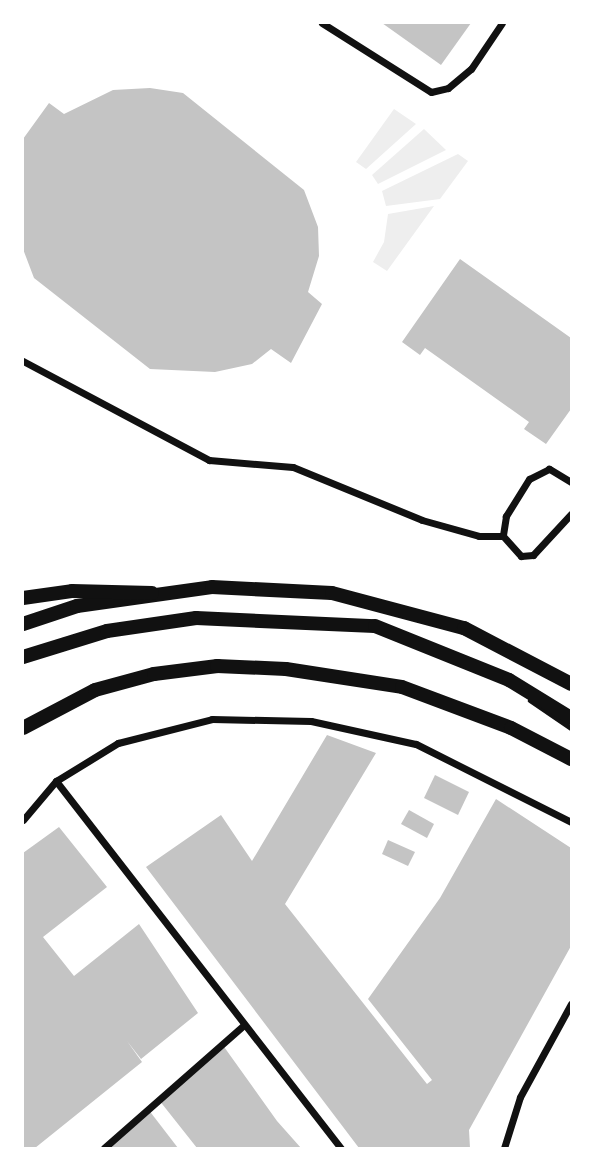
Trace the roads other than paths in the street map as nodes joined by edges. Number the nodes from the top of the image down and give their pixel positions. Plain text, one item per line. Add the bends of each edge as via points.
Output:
1 (322, 23) edge
2 (502, 23) edge
3 (23, 361) edge
4 (571, 482) edge
5 (571, 514) edge
6 (503, 536) junction
7 (152, 593) junction
8 (23, 598) edge
9 (23, 624) edge
10 (23, 657) edge
11 (509, 680) junction
12 (571, 684) edge
13 (571, 718) edge
14 (23, 728) edge
15 (571, 728) edge
16 (571, 759) edge
17 (56, 781) junction
18 (23, 820) edge
19 (571, 822) edge
20 (571, 1003) edge
21 (244, 1025) junction
22 (104, 1148) edge
23 (341, 1148) edge
24 (504, 1148) edge

1 - 2 street via 431,92 448,88 471,69
3 - 6 street via 209,460 246,468 293,467 422,520 478,537
4 - 6 street via 549,470 529,479 506,516
5 - 6 street via 533,555 521,556
7 - 8 main road via 72,591
7 - 9 main road
7 - 12 main road via 265,587 358,598 464,628
10 - 11 main road via 107,631 243,616 375,626
11 - 13 main road
11 - 15 lane
14 - 16 main road via 95,690 153,674 217,666 286,669 402,687 511,728
17 - 18 street
17 - 19 street via 118,743 212,719 311,721 416,744
17 - 21 street
20 - 24 street via 520,1097
21 - 22 street
21 - 23 street

